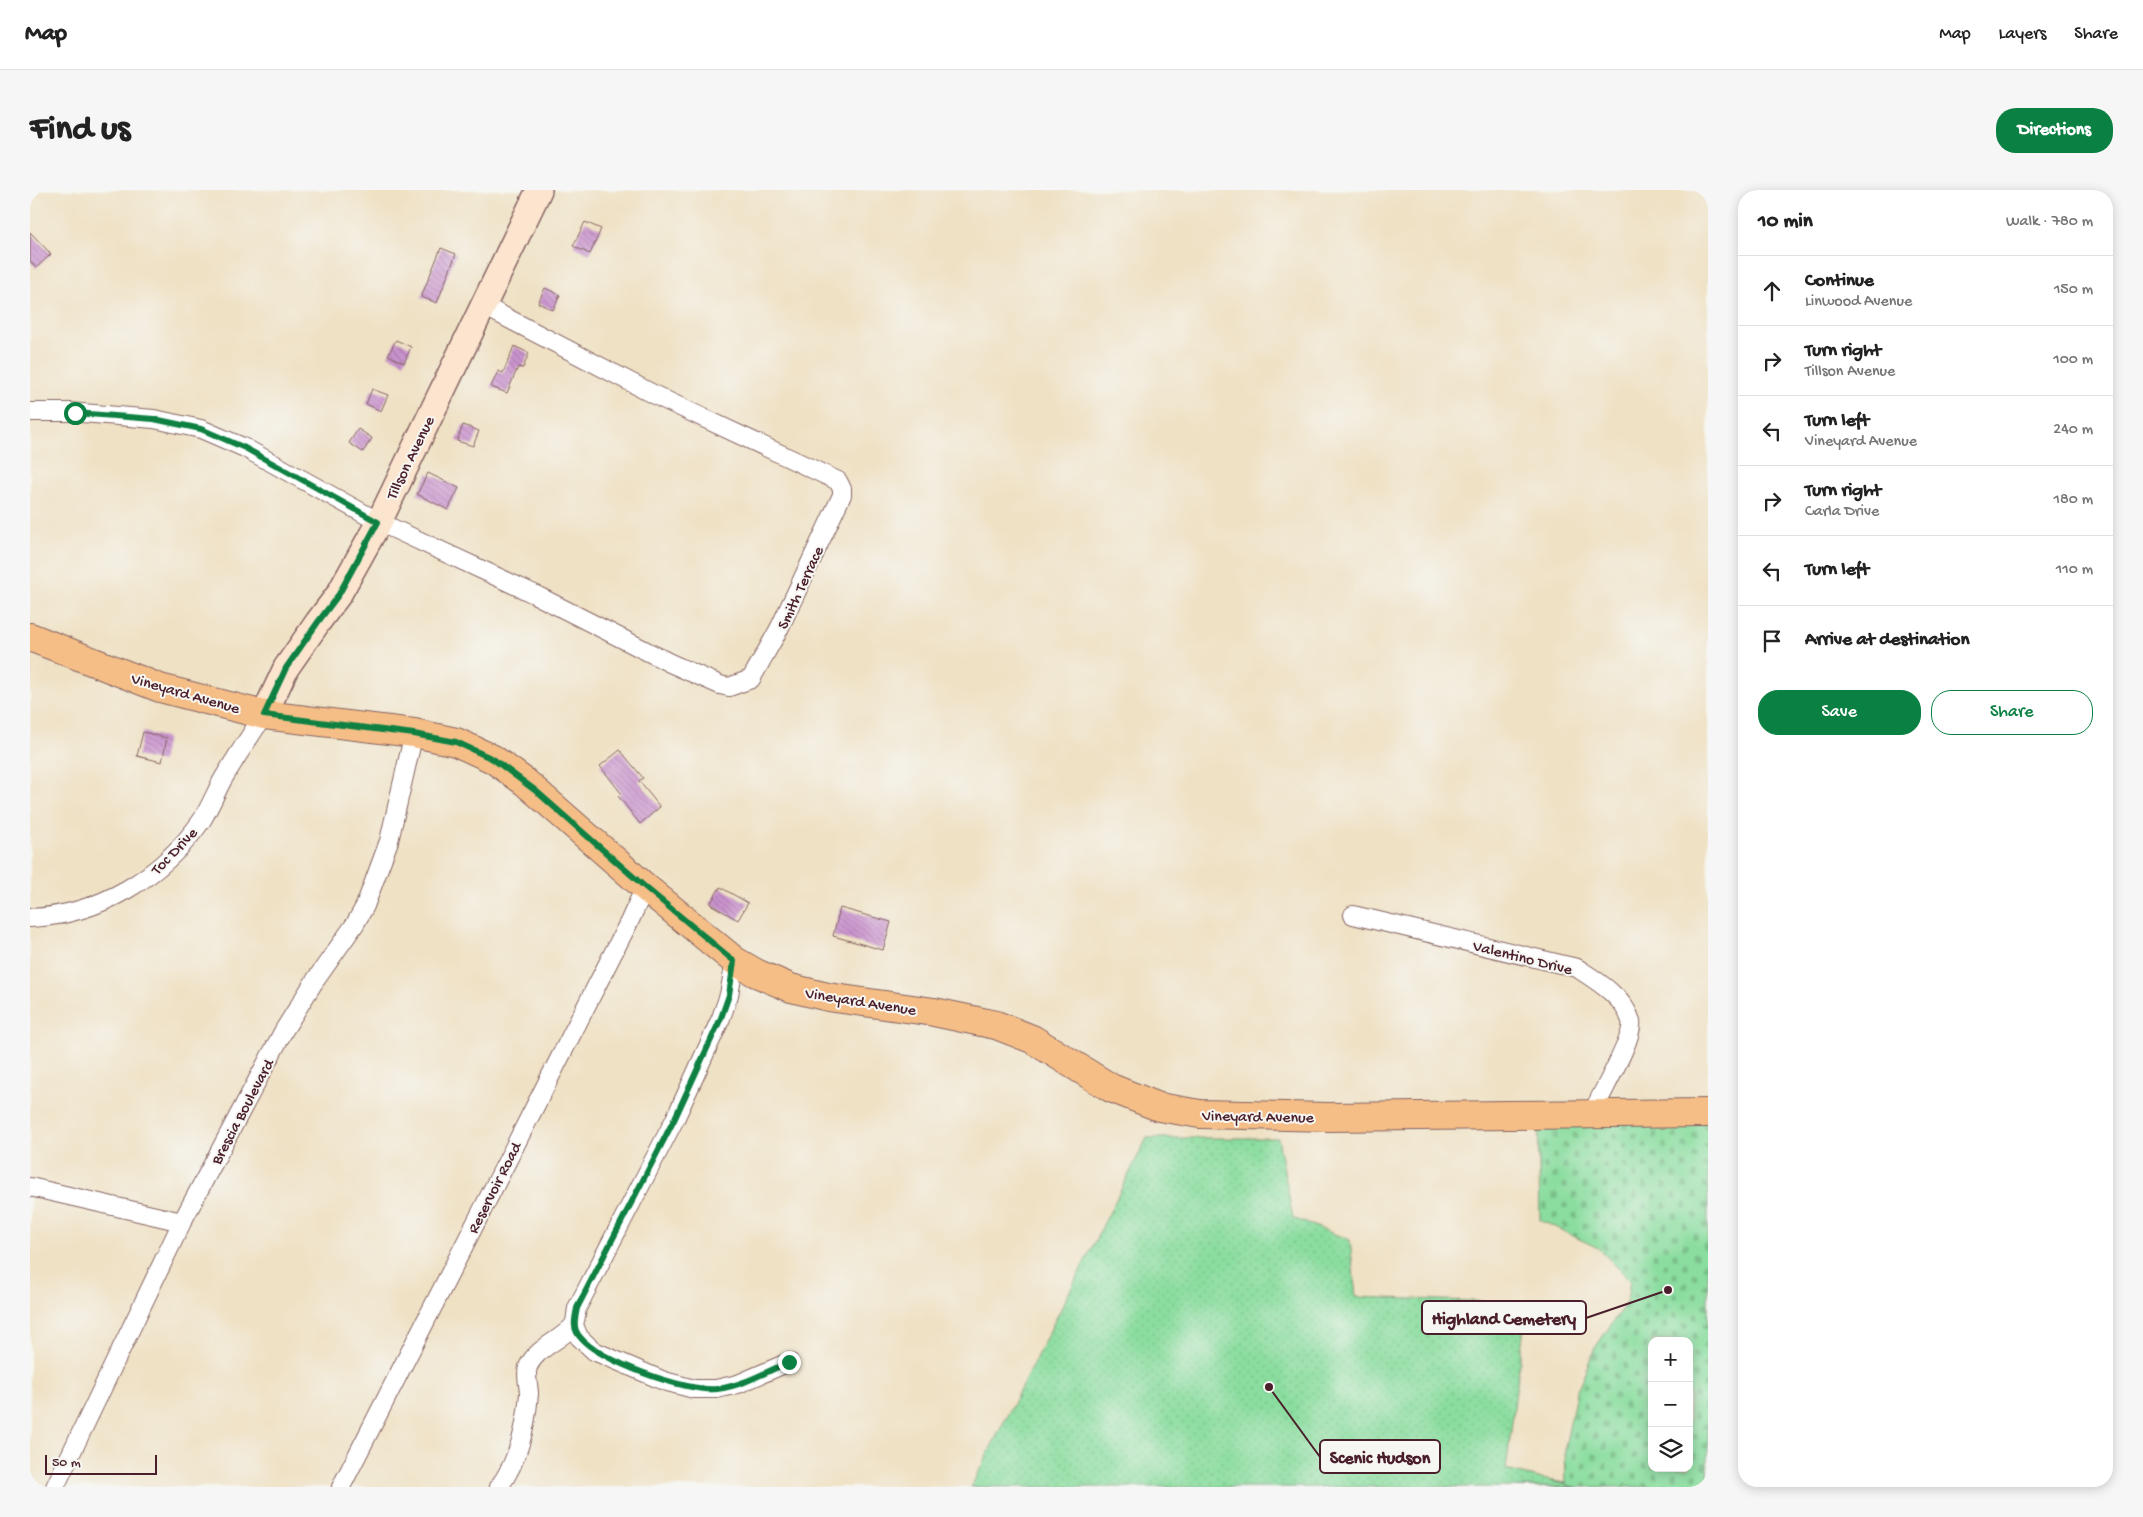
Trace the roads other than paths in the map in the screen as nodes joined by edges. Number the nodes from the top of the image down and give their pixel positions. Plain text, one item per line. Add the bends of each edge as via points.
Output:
1 (539, 190) edge
2 (482, 306) junction
3 (30, 412) edge
4 (378, 522) junction
5 (30, 637) edge
6 (264, 715) junction
7 (414, 734) junction
8 (645, 887) junction
9 (1353, 915) dead end
10 (30, 918) edge
11 (734, 961) junction
12 (1592, 1114) junction
13 (1708, 1114) edge
14 (30, 1187) edge
15 (182, 1222) junction
16 (574, 1325) junction
17 (789, 1362) dead end
18 (55, 1487) edge
19 (341, 1487) edge
20 (499, 1487) edge

1 - 2 street, Tillson Avenue
2 - 4 street, Tillson Avenue
2 - 4 street, Smith Terrace via 670,402 838,480 842,495 779,629 751,679 729,687 720,685
3 - 4 street, Smith Terrace via 154,419 201,429 245,448
4 - 6 street, Tillson Avenue via 339,594 286,668
5 - 6 main road, Vineyard Avenue via 160,688
6 - 7 main road, Vineyard Avenue
6 - 10 street, Toc Drive via 203,818 184,842 144,879 107,901 78,912
7 - 8 main road, Vineyard Avenue via 456,742 493,759 536,791
7 - 15 street, Brescia Boulevard via 389,841 364,906 284,1030
8 - 11 main road, Vineyard Avenue
8 - 19 street, Reservoir Road
9 - 12 street, Valentino Drive via 1577,968 1599,982 1623,1004 1632,1023 1629,1042
11 - 12 main road, Vineyard Avenue via 791,988 996,1025 1032,1039 1111,1088 1167,1109 1200,1114 1329,1117
11 - 16 street via 729,995 721,1018 675,1118 577,1308
12 - 13 main road, Vineyard Avenue
14 - 15 street
15 - 18 street, Brescia Boulevard
16 - 17 street via 579,1337 594,1351 664,1381 694,1389 738,1384
16 - 20 street via 532,1359 527,1370 528,1406 520,1446 513,1466

